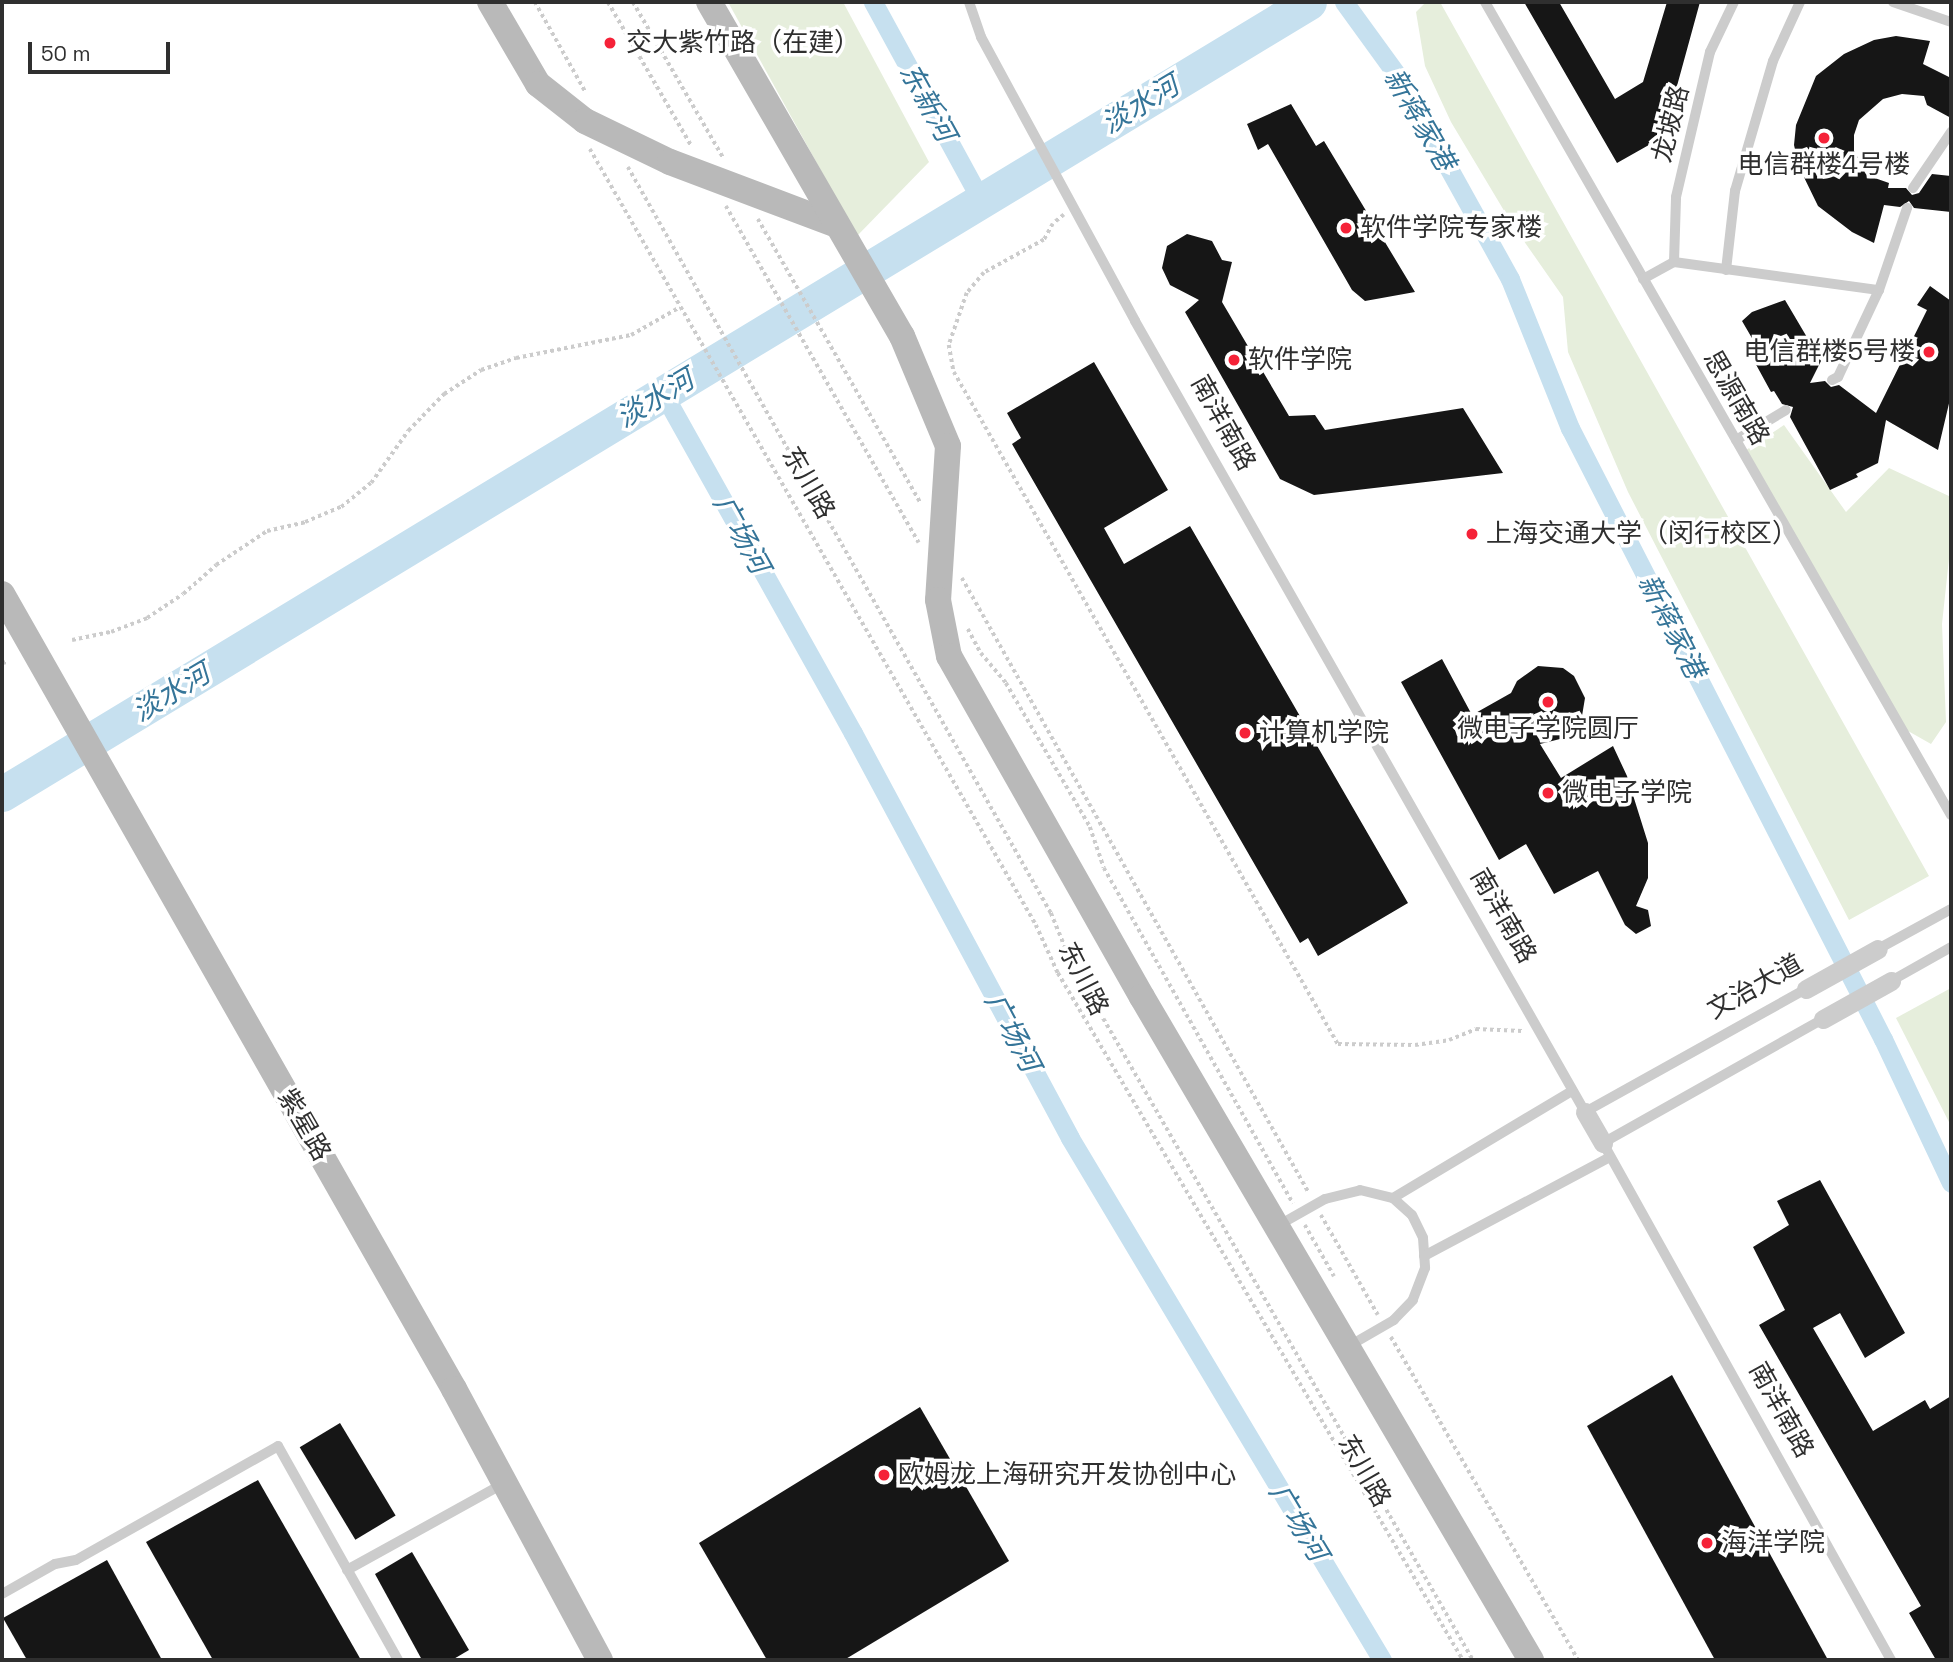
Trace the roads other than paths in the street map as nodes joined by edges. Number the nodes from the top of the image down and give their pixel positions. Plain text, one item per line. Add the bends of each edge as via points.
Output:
1 (490, 2) edge
2 (709, 2) edge
3 (969, 2) edge
4 (1485, 2) edge
5 (1734, 2) edge
6 (1800, 2) edge
7 (1893, 2) edge
8 (1951, 22) edge
9 (1951, 132) edge
10 (1913, 188) dead end
11 (1908, 208) dead end
12 (837, 225) junction
13 (1674, 262) junction
14 (1726, 270) junction
15 (1643, 279) junction
16 (1879, 290) junction
17 (1832, 380) dead end
18 (1786, 410) dead end
19 (1736, 440) junction
20 (2, 594) edge
21 (1951, 815) edge
22 (1951, 909) edge
23 (1951, 947) edge
24 (1878, 949) joint
25 (1891, 981) joint
26 (1806, 989) joint
27 (1823, 1019) joint
28 (1573, 1090) junction
29 (1585, 1112) junction
30 (1606, 1150) junction
31 (1393, 1198) junction
32 (1288, 1220) junction
33 (1424, 1256) junction
34 (1348, 1346) junction
35 (505, 1483) junction
36 (347, 1570) junction
37 (2, 1594) edge
38 (398, 1660) edge
39 (600, 1660) edge
40 (1531, 1660) edge
41 (1891, 1660) edge

1 - 12 main road via 538,84 585,121 670,162
2 - 12 main road, 东川路
3 - 28 lane, 南洋南路 via 981,37 1073,209
4 - 15 lane, 思源南路
5 - 13 lane, 龙坡路 via 1710,52 1676,197
6 - 14 lane via 1773,61 1735,191
7 - 8 lane
9 - 10 lane
11 - 16 lane
12 - 32 main road, 东川路 via 902,336 948,446 938,600 949,656 1142,997
13 - 14 lane
13 - 15 lane
14 - 16 lane
15 - 19 lane, 思源南路
16 - 17 lane via 1838,377
18 - 19 lane
19 - 21 lane, 思源南路
20 - 35 main road, 紫星路
22 - 24 lane, 文治大道
23 - 25 lane
24 - 26 street, 文治大道
25 - 27 street
26 - 29 lane, 文治大道
27 - 30 lane
28 - 29 lane, 南洋南路
28 - 31 lane
29 - 30 street, 南洋南路
30 - 33 lane
30 - 41 lane, 南洋南路
31 - 32 lane via 1360,1190
31 - 33 lane via 1412,1215 1423,1238
32 - 34 main road, 东川路
33 - 34 lane via 1425,1268 1413,1300 1384,1325
34 - 40 main road, 东川路
35 - 36 lane
35 - 39 main road, 紫星路
36 - 37 lane via 278,1446 76,1560 55,1564
36 - 38 lane

